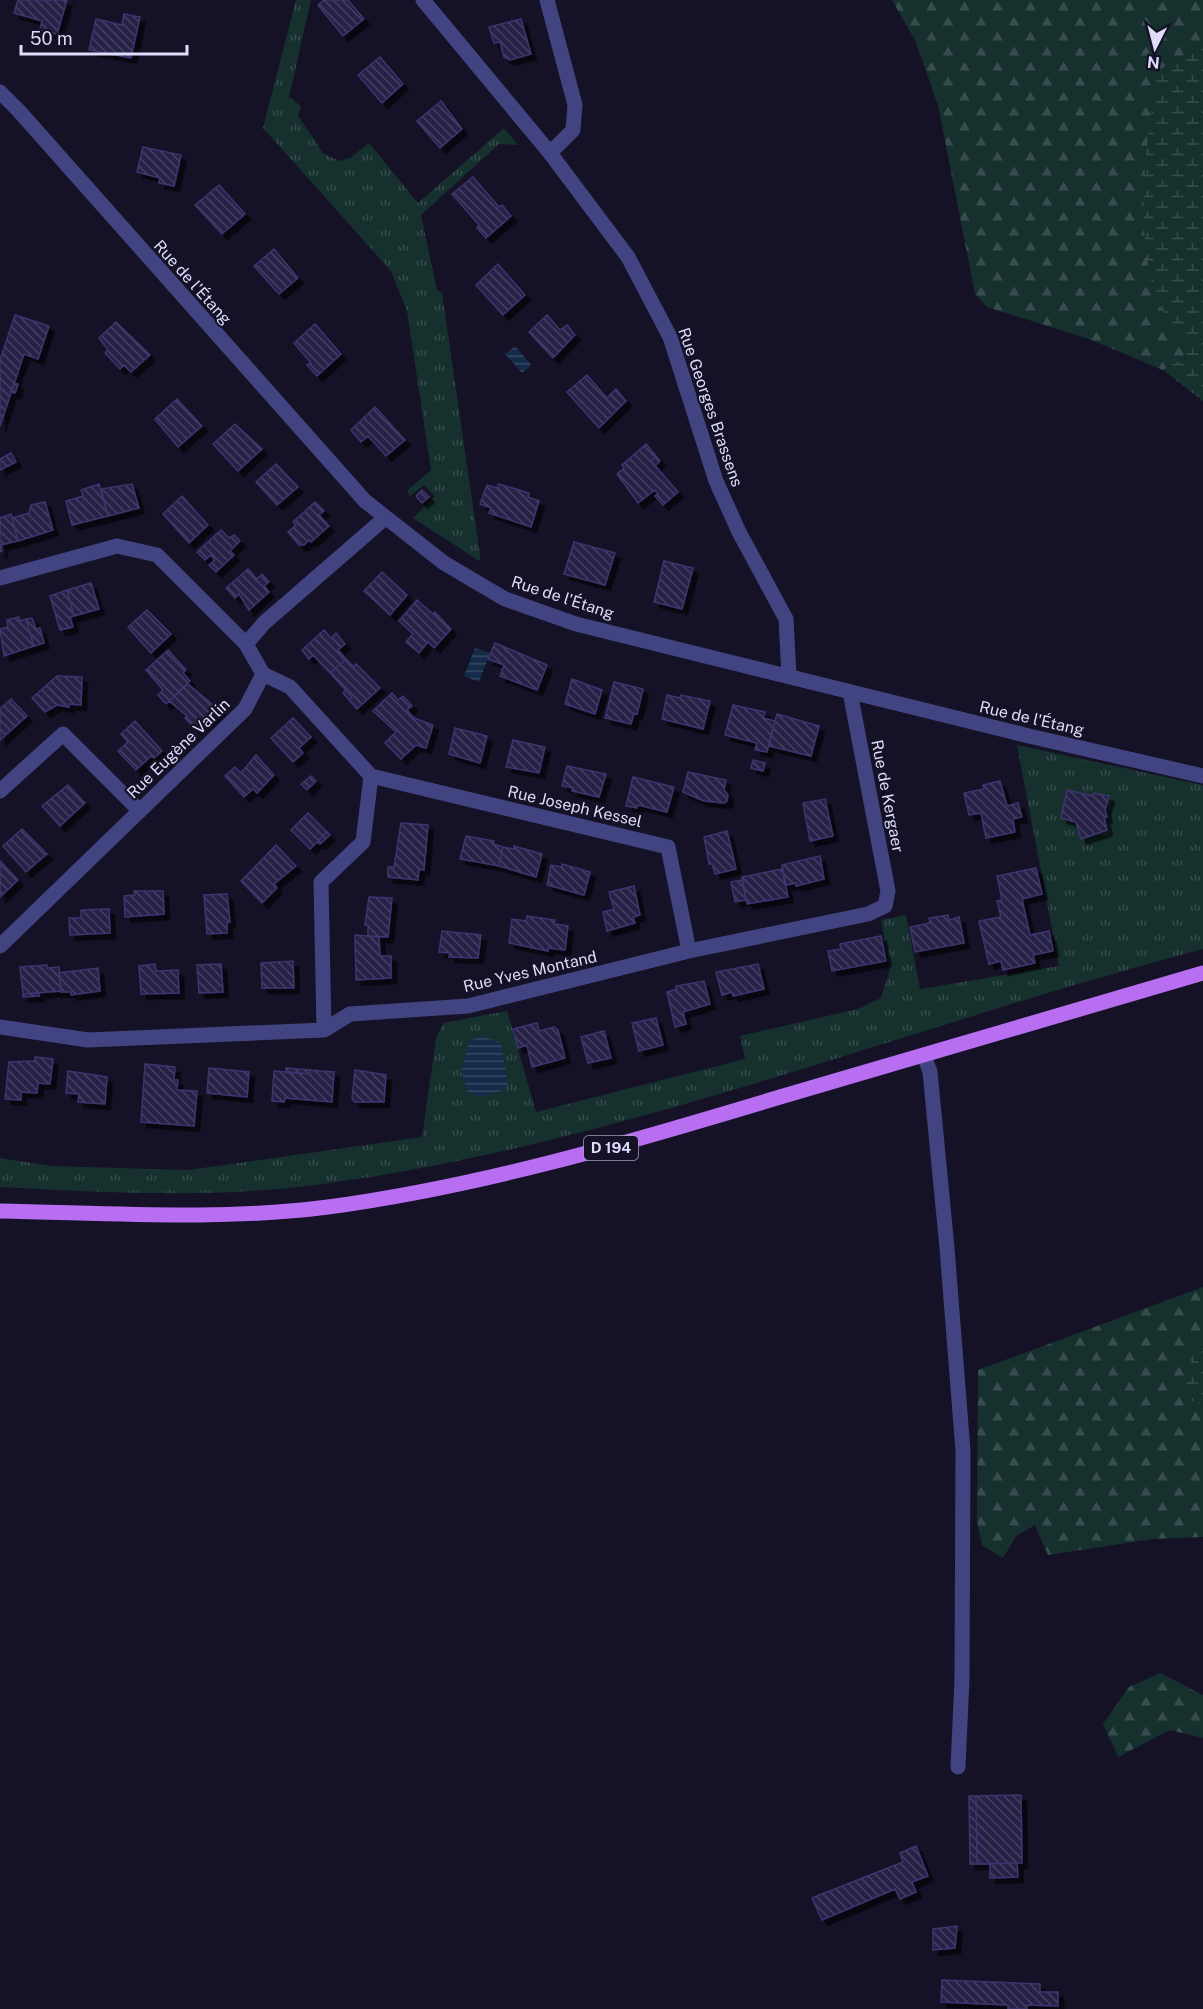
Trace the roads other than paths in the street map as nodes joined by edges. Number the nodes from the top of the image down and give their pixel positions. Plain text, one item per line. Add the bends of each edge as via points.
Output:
1 (423, 0) edge
2 (547, 0) edge
3 (0, 92) edge
4 (550, 153) junction
5 (385, 518) junction
6 (0, 578) edge
7 (246, 644) junction
8 (264, 674) junction
9 (789, 676) junction
10 (850, 692) junction
11 (371, 776) junction
12 (1203, 776) edge
13 (0, 791) edge
14 (140, 811) junction
15 (885, 906) joint
16 (0, 946) edge
17 (689, 951) junction
18 (1203, 973) edge
19 (0, 1027) edge
20 (324, 1030) junction
21 (924, 1055) junction
22 (0, 1211) edge
23 (958, 1767) dead end

1 - 4 street, Rue Georges Brassens
2 - 4 street via 575,105 573,130
3 - 5 street, Rue de l'Étang
4 - 9 street, Rue Georges Brassens via 628,257 670,337 716,481 786,619
5 - 7 street via 264,623
5 - 9 street, Rue de l'Étang via 444,562 505,599 576,624
6 - 7 street via 117,546 157,555
7 - 8 street
8 - 11 street via 290,687
8 - 14 street, Rue Eugène Varlin via 245,709
9 - 10 street, Rue de l'Étang
10 - 12 street, Rue de l'Étang
10 - 15 street, Rue de Kergaer via 888,891
11 - 17 street, Rue Joseph Kessel via 668,847
11 - 20 street via 363,843 321,882
13 - 14 street via 63,734
14 - 16 street, Rue Eugène Varlin
15 - 17 street, Rue Yves Montand via 868,914
17 - 20 street, Rue Yves Montand via 468,1006 350,1014
18 - 21 main road, D 194
19 - 20 street, Rue Yves Montand via 88,1040
21 - 22 main road, D 194 via 604,1150 450,1188 326,1207 236,1214 157,1216
21 - 23 street via 930,1072 963,1451

